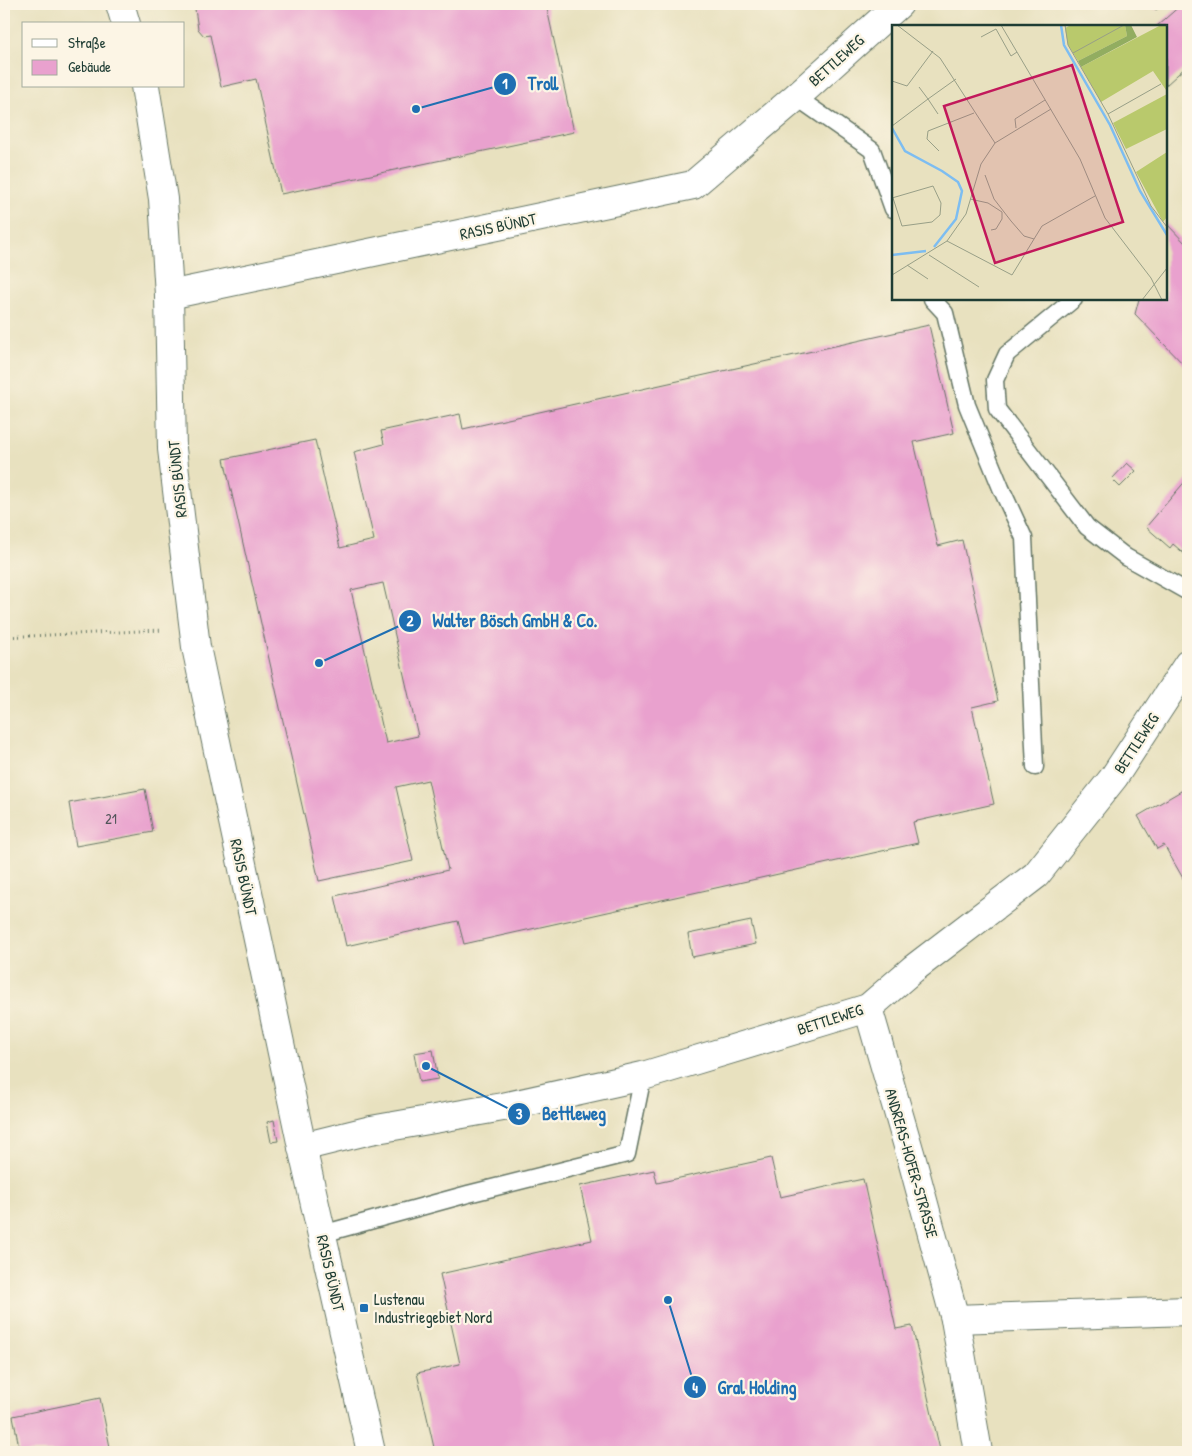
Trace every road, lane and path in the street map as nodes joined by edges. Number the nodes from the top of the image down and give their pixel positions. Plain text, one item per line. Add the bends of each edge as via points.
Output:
1 (120, 4) edge
2 (899, 4) edge
3 (125, 22) edge
4 (145, 88) edge
5 (796, 97) junction
6 (892, 206) edge
7 (169, 295) junction
8 (933, 300) edge
9 (1073, 300) edge
10 (1188, 592) edge
11 (194, 629) junction
12 (4, 637) edge
13 (1188, 664) edge
14 (1035, 767) dead end
15 (868, 1008) junction
16 (643, 1076) junction
17 (302, 1147) junction
18 (322, 1234) junction
19 (1188, 1312) edge
20 (954, 1319) junction
21 (371, 1452) edge
22 (978, 1452) edge

1 - 3 street
2 - 5 street, BETTLEWEG
4 - 7 street, RASIS BÜNDT via 163,199
5 - 6 lane via 872,150
5 - 7 street, RASIS BÜNDT via 693,185
7 - 11 street, RASIS BÜNDT via 172,450
8 - 14 lane via 945,313 967,405 1024,538
9 - 10 lane via 1007,354 995,380 997,409 1086,527 1126,556
11 - 12 path
11 - 17 street, RASIS BÜNDT
13 - 15 street, BETTLEWEG via 1114,777 1036,875 913,969
15 - 16 street, BETTLEWEG
15 - 20 street, ANDREAS-HOFER-STRASSE
16 - 17 street, BETTLEWEG via 503,1107 371,1130
16 - 18 lane via 627,1154
17 - 18 street, RASIS BÜNDT
18 - 21 street, RASIS BÜNDT
19 - 20 street
20 - 22 street, ANDREAS-HOFER-STRASSE

